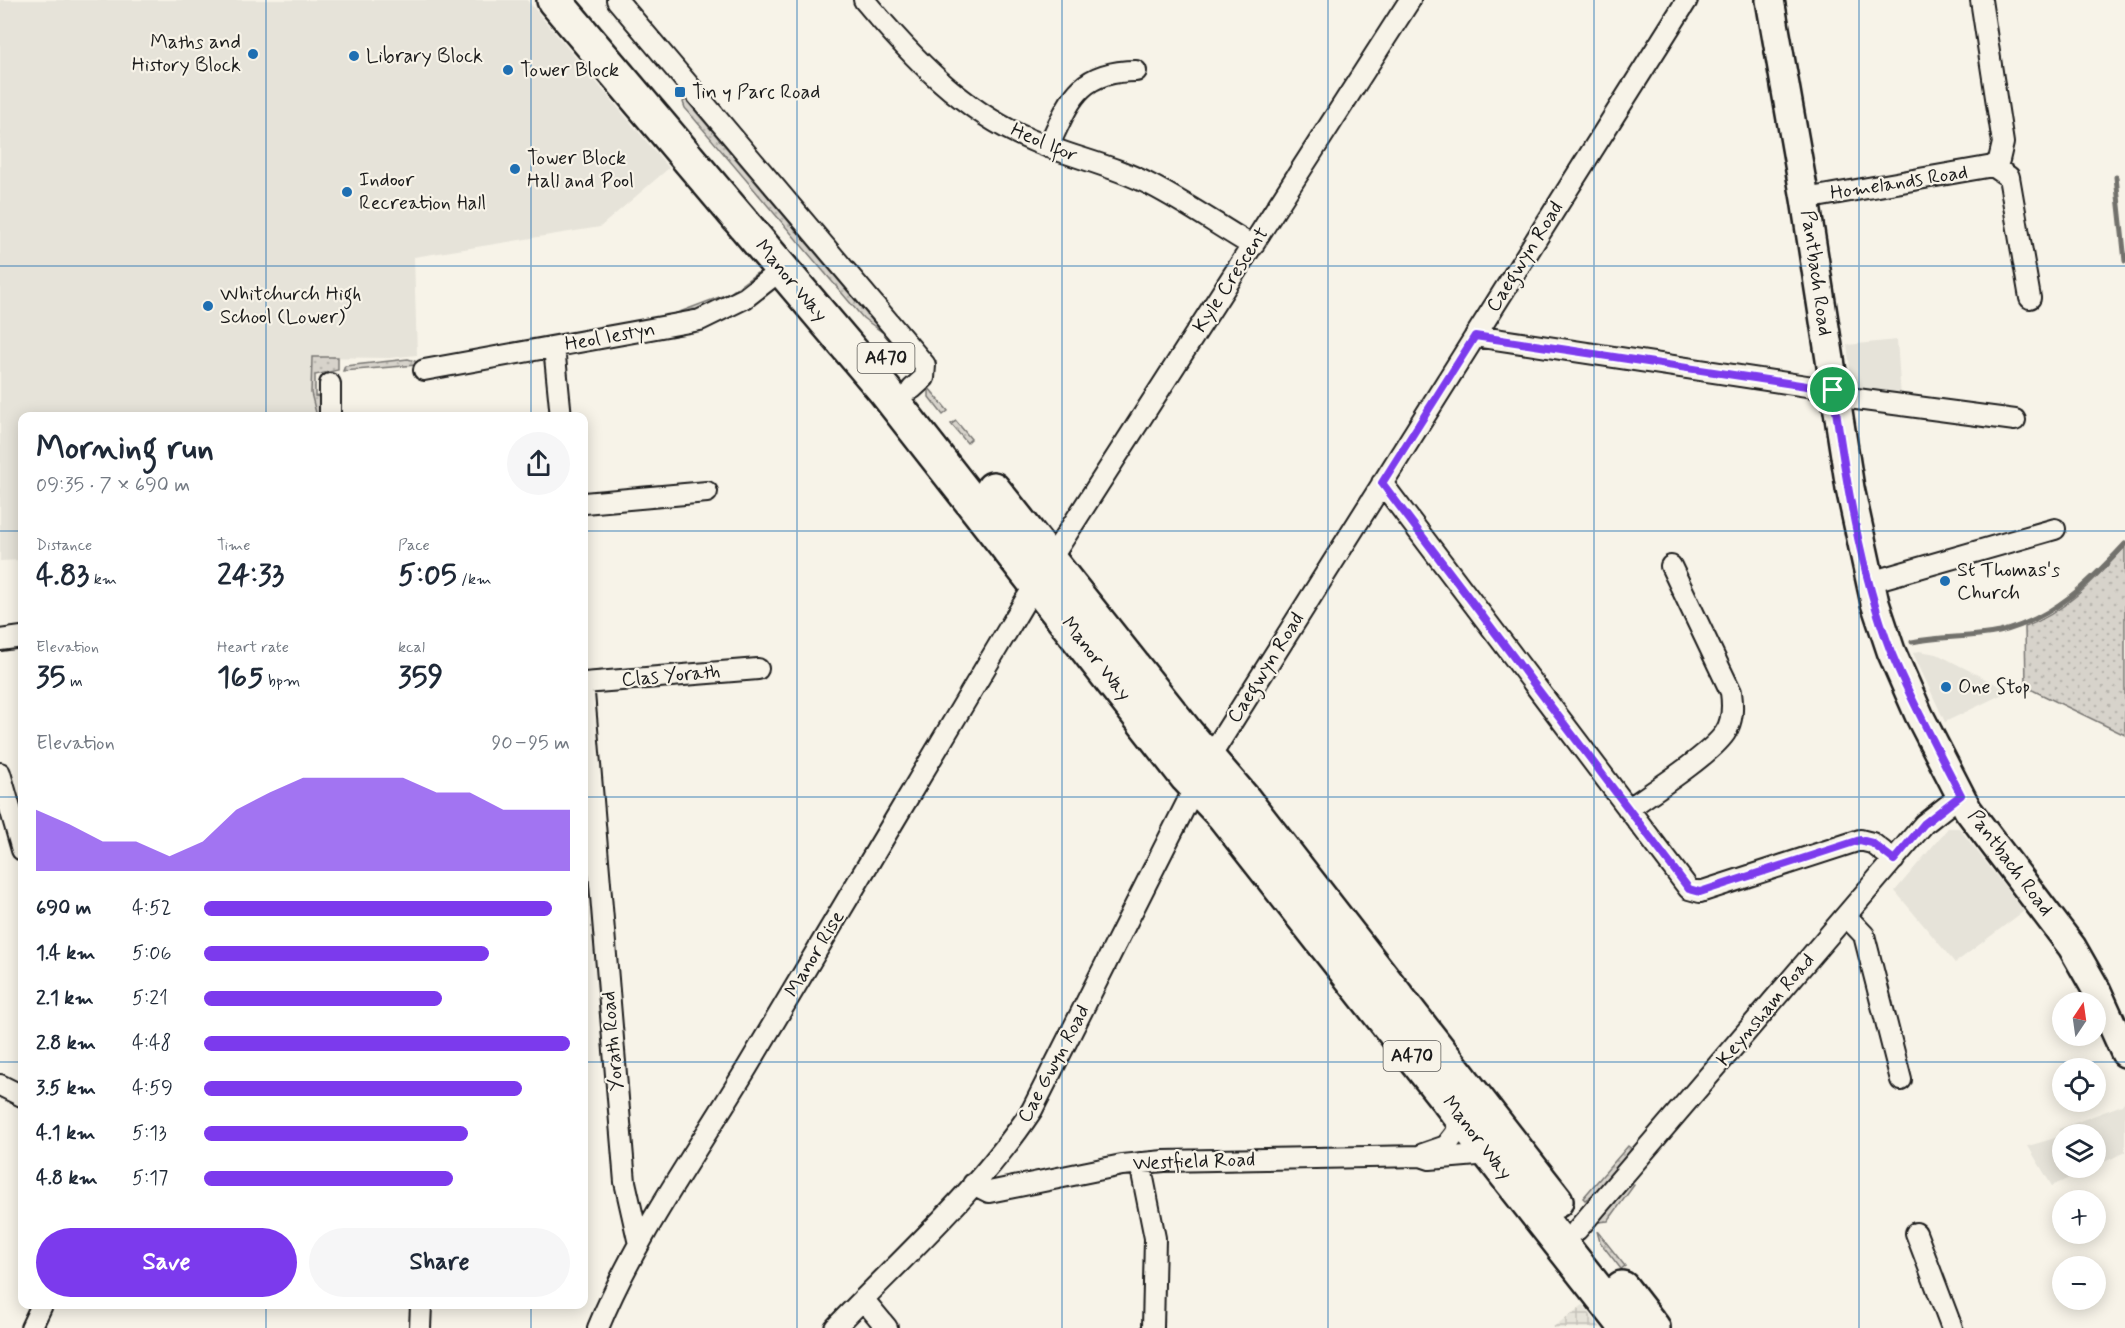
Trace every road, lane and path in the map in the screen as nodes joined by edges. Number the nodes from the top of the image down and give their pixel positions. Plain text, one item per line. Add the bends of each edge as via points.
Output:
1 (554, 0) edge
2 (583, 0) edge
3 (617, 0) edge
4 (864, 0) edge
5 (1410, 0) edge
6 (1687, 0) edge
7 (1770, 0) edge
8 (1982, 0) edge
9 (1137, 71) dead end
10 (1048, 147) junction
11 (1994, 166) junction
12 (1805, 199) junction
13 (1253, 246) junction
14 (782, 269) junction
15 (2030, 298) dead end
16 (1475, 336) junction
17 (554, 347) junction
18 (424, 370) dead end
19 (330, 384) dead end
20 (912, 389) junction
21 (1834, 393) junction
22 (330, 412) edge
23 (560, 412) edge
24 (2015, 420) dead end
25 (1382, 483) junction
26 (707, 492) dead end
27 (588, 503) edge
28 (2055, 529) dead end
29 (1671, 566) dead end
30 (1043, 571) junction
31 (1870, 582) junction
32 (18, 638) edge
33 (0, 640) edge
34 (758, 669) dead end
35 (588, 683) edge
36 (1210, 757) junction
37 (588, 764) edge
38 (0, 772) edge
39 (1195, 786) junction
40 (1961, 795) junction
41 (1628, 809) junction
42 (18, 832) edge
43 (1894, 860) junction
44 (1846, 916) junction
45 (2125, 1053) edge
46 (1902, 1080) dead end
47 (0, 1085) edge
48 (18, 1094) edge
49 (1460, 1117) junction
50 (1489, 1154) junction
51 (1420, 1156) junction
52 (1140, 1163) junction
53 (973, 1184) junction
54 (1577, 1230) junction
55 (1916, 1233) dead end
56 (639, 1244) junction
57 (863, 1299) junction
58 (40, 1309) edge
59 (421, 1309) edge
60 (31, 1328) edge
61 (420, 1328) edge
62 (598, 1328) edge
63 (835, 1328) edge
64 (887, 1328) edge
65 (1153, 1328) edge
66 (1627, 1328) edge
67 (1653, 1328) edge
68 (1952, 1328) edge

1 - 14 highway, Manor Way / A470
2 - 20 highway, Manor Way / A470
3 - 20 street via 925,365 924,378
4 - 10 street, Heol Ifor via 915,58 965,102 995,122
5 - 13 street, Kyle Crescent
6 - 16 street, Caegwyn Road
7 - 12 street, Pantbach Road
8 - 11 street, Homelands Road via 2002,143
9 - 10 street via 1115,71 1082,86
10 - 13 street, Heol Ifor via 1150,185
11 - 12 street, Homelands Road
11 - 15 street, Homelands Road via 2009,177
12 - 21 street, Pantbach Road
13 - 30 street, Kyle Crescent
14 - 17 street, Heol Iestyn via 745,298 700,320
14 - 30 highway, Manor Way / A470
16 - 21 street
16 - 25 street, Caegwyn Road
17 - 18 street, Heol Iestyn
17 - 23 street
19 - 22 street
20 - 30 highway, Manor Way / A470
21 - 24 street
21 - 31 street, Pantbach Road
25 - 36 street, Caegwyn Road
25 - 41 street
26 - 27 street
28 - 31 street
29 - 41 street via 1731,693 1732,714 1725,734 1709,749
30 - 36 highway, Manor Way / A470
30 - 39 highway, Manor Way / A470
30 - 56 street, Manor Rise
31 - 40 street, Pantbach Road via 1891,651
32 - 33 street
34 - 35 street, Clas Yorath
36 - 39 street, Cae Gwyn Road
36 - 54 highway, Manor Way / A470
37 - 56 street, Yorath Road via 625,1182
38 - 42 street
39 - 49 highway, Manor Way / A470 via 1224,816
39 - 53 street, Cae Gwyn Road via 1041,1093 1017,1133
40 - 43 street, Keynsham Road via 1924,824
40 - 45 street, Pantbach Road via 1980,828 2072,947
41 - 43 street via 1695,892 1860,840 1872,843
43 - 44 street, Keynsham Road
44 - 46 street via 1864,935
44 - 54 street, Keynsham Road
47 - 48 street
49 - 50 highway, Manor Way / A470
49 - 51 street, Westfield Road via 1446,1146
50 - 51 street, Westfield Road via 1430,1160
50 - 66 highway, Manor Way / A470
51 - 52 street, Westfield Road
52 - 53 street, Westfield Road via 989,1192
52 - 65 street via 1155,1238
53 - 57 street, Cae Gwyn Road
54 - 67 highway, Manor Way / A470
55 - 68 street
56 - 62 street, Manor Rise
57 - 63 street, Cae Gwyn Road
57 - 64 street
58 - 60 street
59 - 61 street

